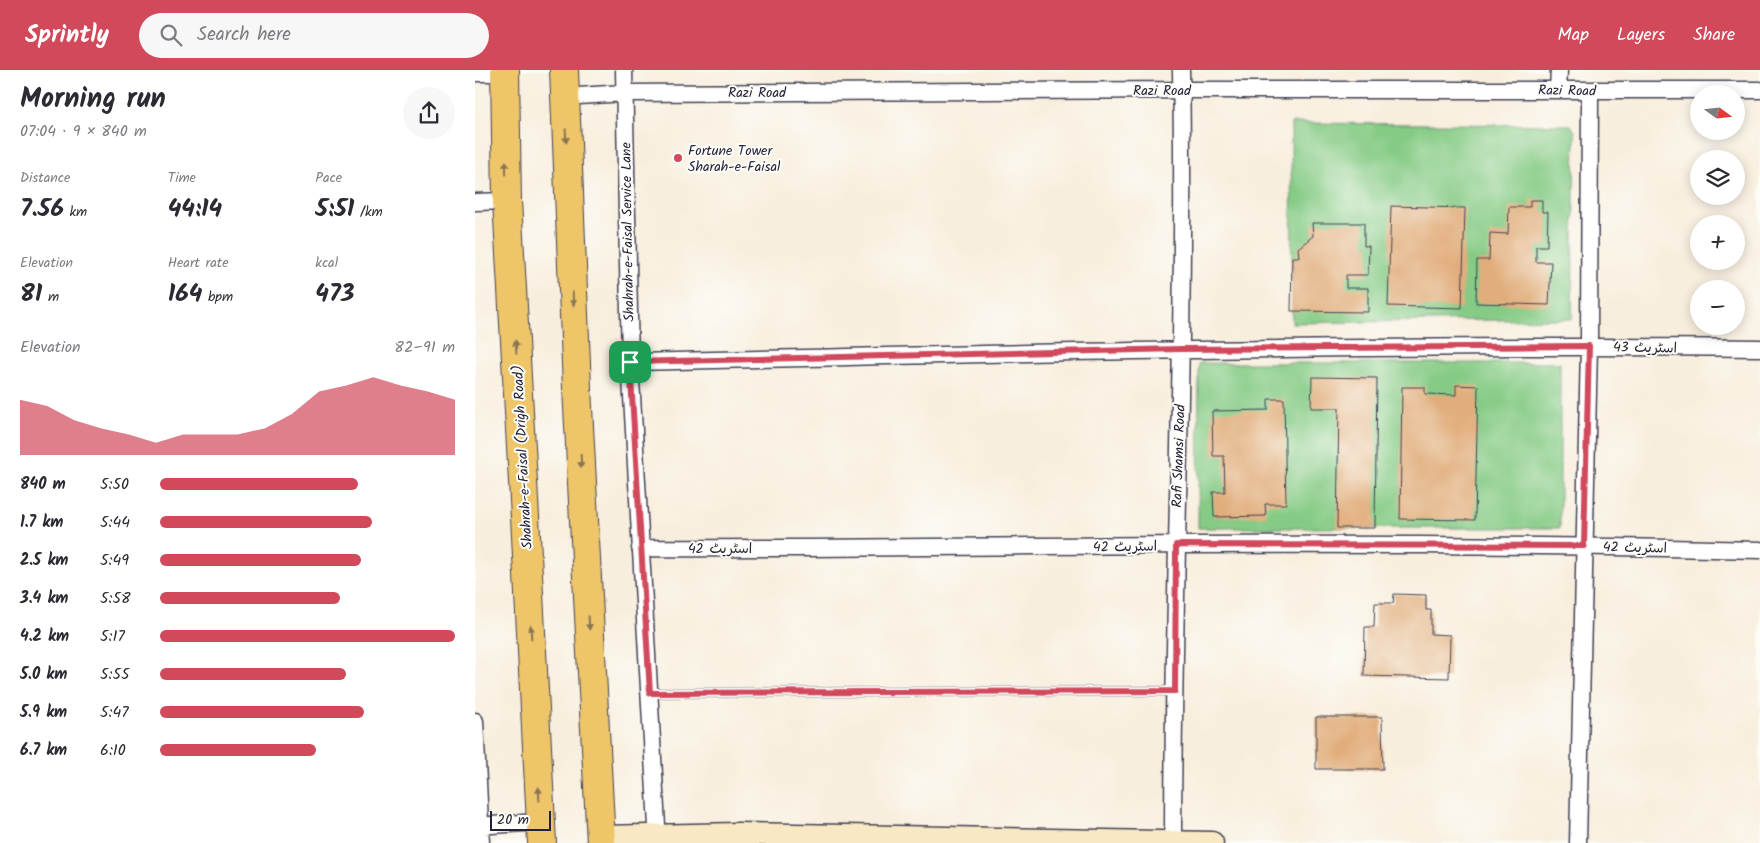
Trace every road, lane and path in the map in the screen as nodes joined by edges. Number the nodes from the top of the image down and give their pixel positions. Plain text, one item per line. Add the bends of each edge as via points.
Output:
1 (564, 70) edge
2 (624, 70) edge
3 (1181, 70) edge
4 (1559, 70) edge
5 (505, 71) edge
6 (475, 73) edge
7 (1181, 90) junction
8 (1559, 90) junction
9 (1760, 90) edge
10 (1591, 91) junction
11 (624, 93) junction
12 (564, 97) junction
13 (507, 201) junction
14 (475, 202) edge
15 (1589, 346) junction
16 (1760, 348) edge
17 (1181, 349) junction
18 (630, 362) junction
19 (1176, 545) junction
20 (1584, 546) junction
21 (640, 548) junction
22 (1760, 550) edge
23 (1175, 691) junction
24 (650, 693) junction
25 (475, 721) edge
26 (478, 826) edge
27 (541, 832) edge
28 (657, 839) edge
29 (601, 840) edge
30 (481, 843) edge
31 (1173, 843) edge
32 (1212, 843) edge
33 (1578, 843) edge

1 - 12 highway
2 - 11 street, Shahrah-e-Faisal Service Lane
3 - 7 street, Rafi Shamsi Road
4 - 8 street
5 - 6 street
13 -> 5 highway, Shahrah-e-Faisal (Drigh Road)
7 - 8 street, Razi Road
7 - 11 street, Razi Road
7 - 17 street, Rafi Shamsi Road
8 - 10 street, Razi Road
9 - 10 street, Razi Road
10 - 15 street
11 - 12 street, Razi Road
11 - 18 street, Shahrah-e-Faisal Service Lane
12 -> 29 highway
13 - 14 street
27 -> 13 highway, Shahrah-e-Faisal (Drigh Road)
15 - 16 street, اسٹریٹ 43
15 - 17 street, اسٹریٹ 43
15 - 20 street
17 - 18 street, اسٹریٹ 43
17 - 19 street, Rafi Shamsi Road
18 - 21 street, Shahrah-e-Faisal Service Lane
19 - 20 street, اسٹریٹ 42
19 - 21 street, اسٹریٹ 42
19 - 23 street, Rafi Shamsi Road
20 - 22 street, اسٹریٹ 42
20 - 33 street
21 - 24 street, Shahrah-e-Faisal Service Lane
23 - 24 lane
23 - 31 street, Rafi Shamsi Road
24 - 28 street, Shahrah-e-Faisal Service Lane
25 - 26 street
26 - 27 street
26 - 30 street
28 - 29 main road
28 - 31 main road via 739,834
31 - 32 main road

